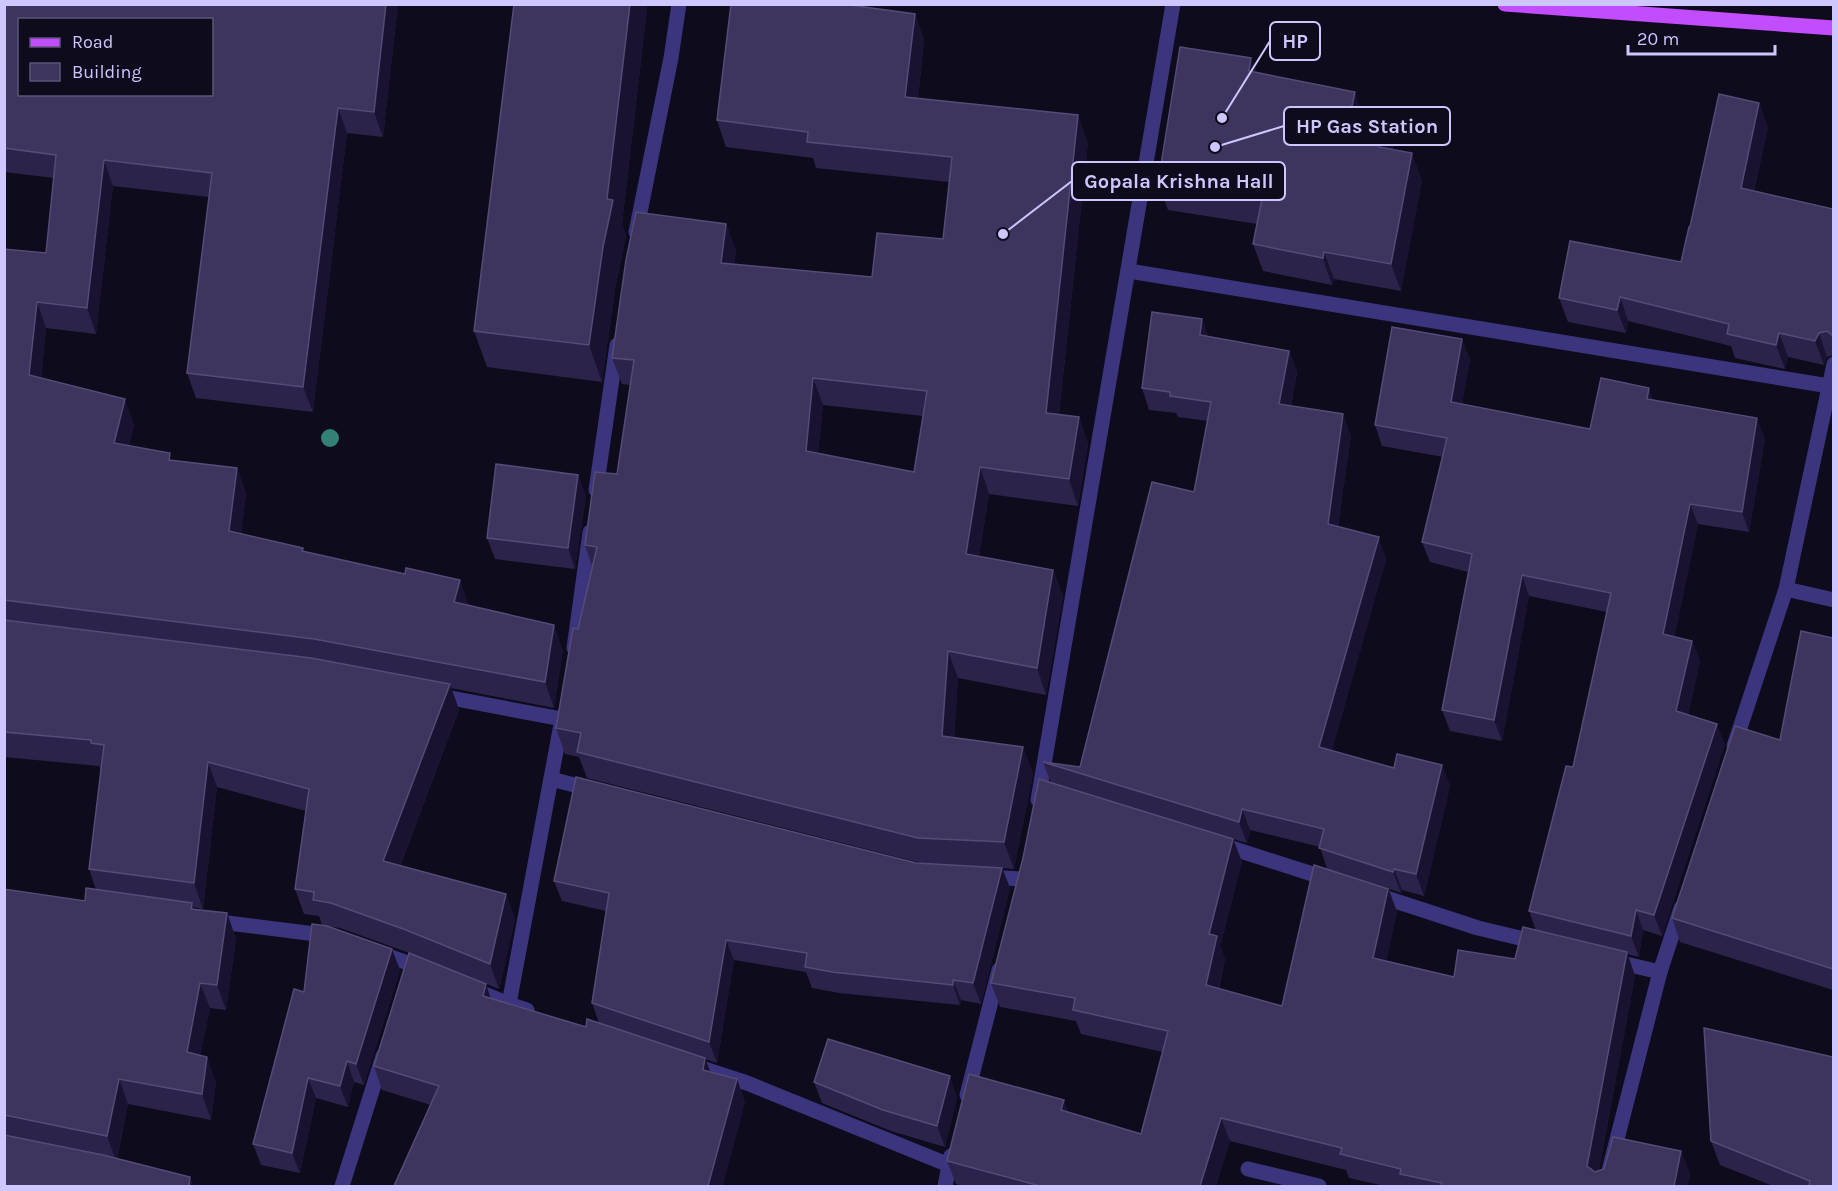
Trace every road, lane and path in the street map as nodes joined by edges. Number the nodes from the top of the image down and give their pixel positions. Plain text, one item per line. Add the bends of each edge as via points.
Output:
1 (679, 4) edge
2 (1173, 4) edge
3 (1505, 4) edge
4 (1833, 28) edge
5 (633, 251) edge
6 (1129, 271) junction
7 (619, 332) edge
8 (1833, 364) edge
9 (1829, 386) junction
10 (1786, 589) junction
11 (1833, 600) edge
12 (571, 668) edge
13 (425, 693) edge
14 (1730, 758) edge
15 (551, 779) junction
16 (612, 794) edge
17 (1035, 812) edge
18 (1200, 838) edge
19 (974, 877) edge
20 (1021, 879) edge
21 (1686, 893) edge
22 (194, 918) edge
23 (1558, 947) edge
24 (1603, 958) edge
25 (1001, 959) edge
26 (1660, 972) junction
27 (434, 973) edge
28 (455, 982) edge
29 (509, 1004) junction
30 (543, 1015) edge
31 (387, 1042) edge
32 (679, 1060) edge
33 (963, 1108) edge
34 (955, 1143) edge
35 (949, 1166) junction
36 (1248, 1169) dead end
37 (342, 1186) edge
38 (945, 1186) edge
39 (1319, 1186) edge
40 (1605, 1186) edge

1 - 5 street
2 - 6 street
3 - 4 main road
6 - 9 street
6 - 17 street via 1046,791
7 - 12 street
8 - 9 street
9 - 10 street
10 - 11 street
10 - 14 street
13 - 15 street via 563,714
15 - 16 street
15 - 29 street
18 - 23 street via 1478,928
19 - 20 street
21 - 26 street
22 - 27 street via 337,937 410,970
24 - 26 street
25 - 33 street
26 - 40 street
28 - 29 street
29 - 30 street
31 - 37 street
32 - 35 street via 747,1083
34 - 35 street
35 - 38 street
36 - 39 street

